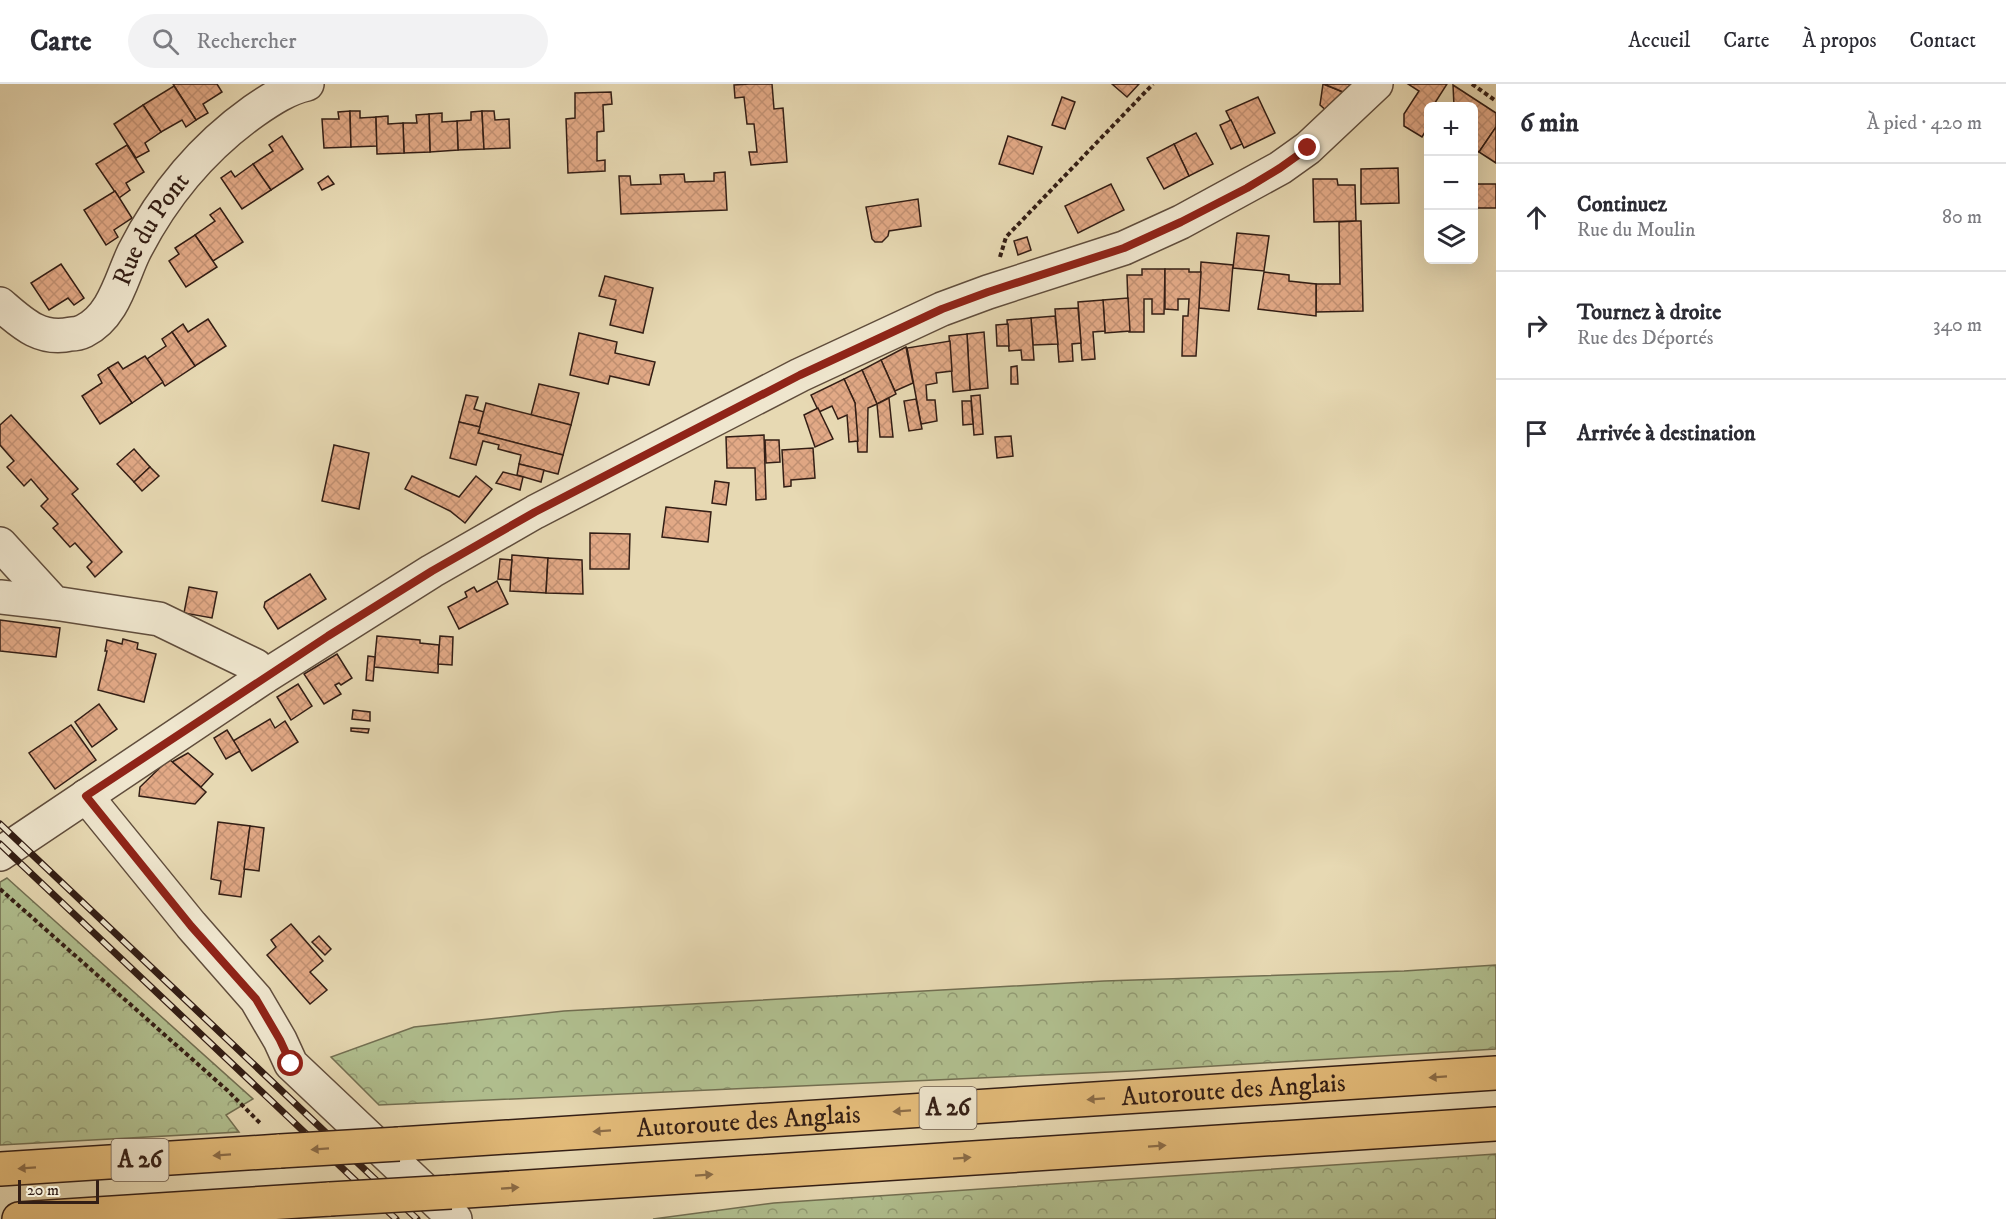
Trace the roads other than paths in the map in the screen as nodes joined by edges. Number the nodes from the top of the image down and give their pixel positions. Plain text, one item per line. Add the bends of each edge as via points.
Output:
1 (307, 84) edge
2 (1376, 84) edge
3 (0, 304) edge
4 (0, 544) edge
5 (0, 597) edge
6 (54, 603) junction
7 (264, 677) junction
8 (86, 796) junction
9 (9, 848) edge
10 (1496, 1073) edge
11 (1496, 1124) edge
12 (0, 1169) edge
13 (453, 1205) edge
14 (19, 1219) edge

1 - 3 street, Rue du Pont via 268,101 230,128 194,163 162,205 134,252 107,310 83,332 60,337 42,335
2 - 7 street via 1308,148 1247,188 1124,248 942,309 800,375 535,512 432,571
4 - 6 street
5 - 6 street
6 - 7 street via 159,619 256,666
7 - 8 street
8 - 9 street
8 - 13 street via 256,999 291,1064
10 -> 12 highway, Autoroute des Anglais / A 26, bridge via 399,1144 272,1139
13 -> 11 highway, Autoroute des Anglais / A 26
13 - 14 highway, Autoroute des Anglais / A 26, bridge via 330,1199

